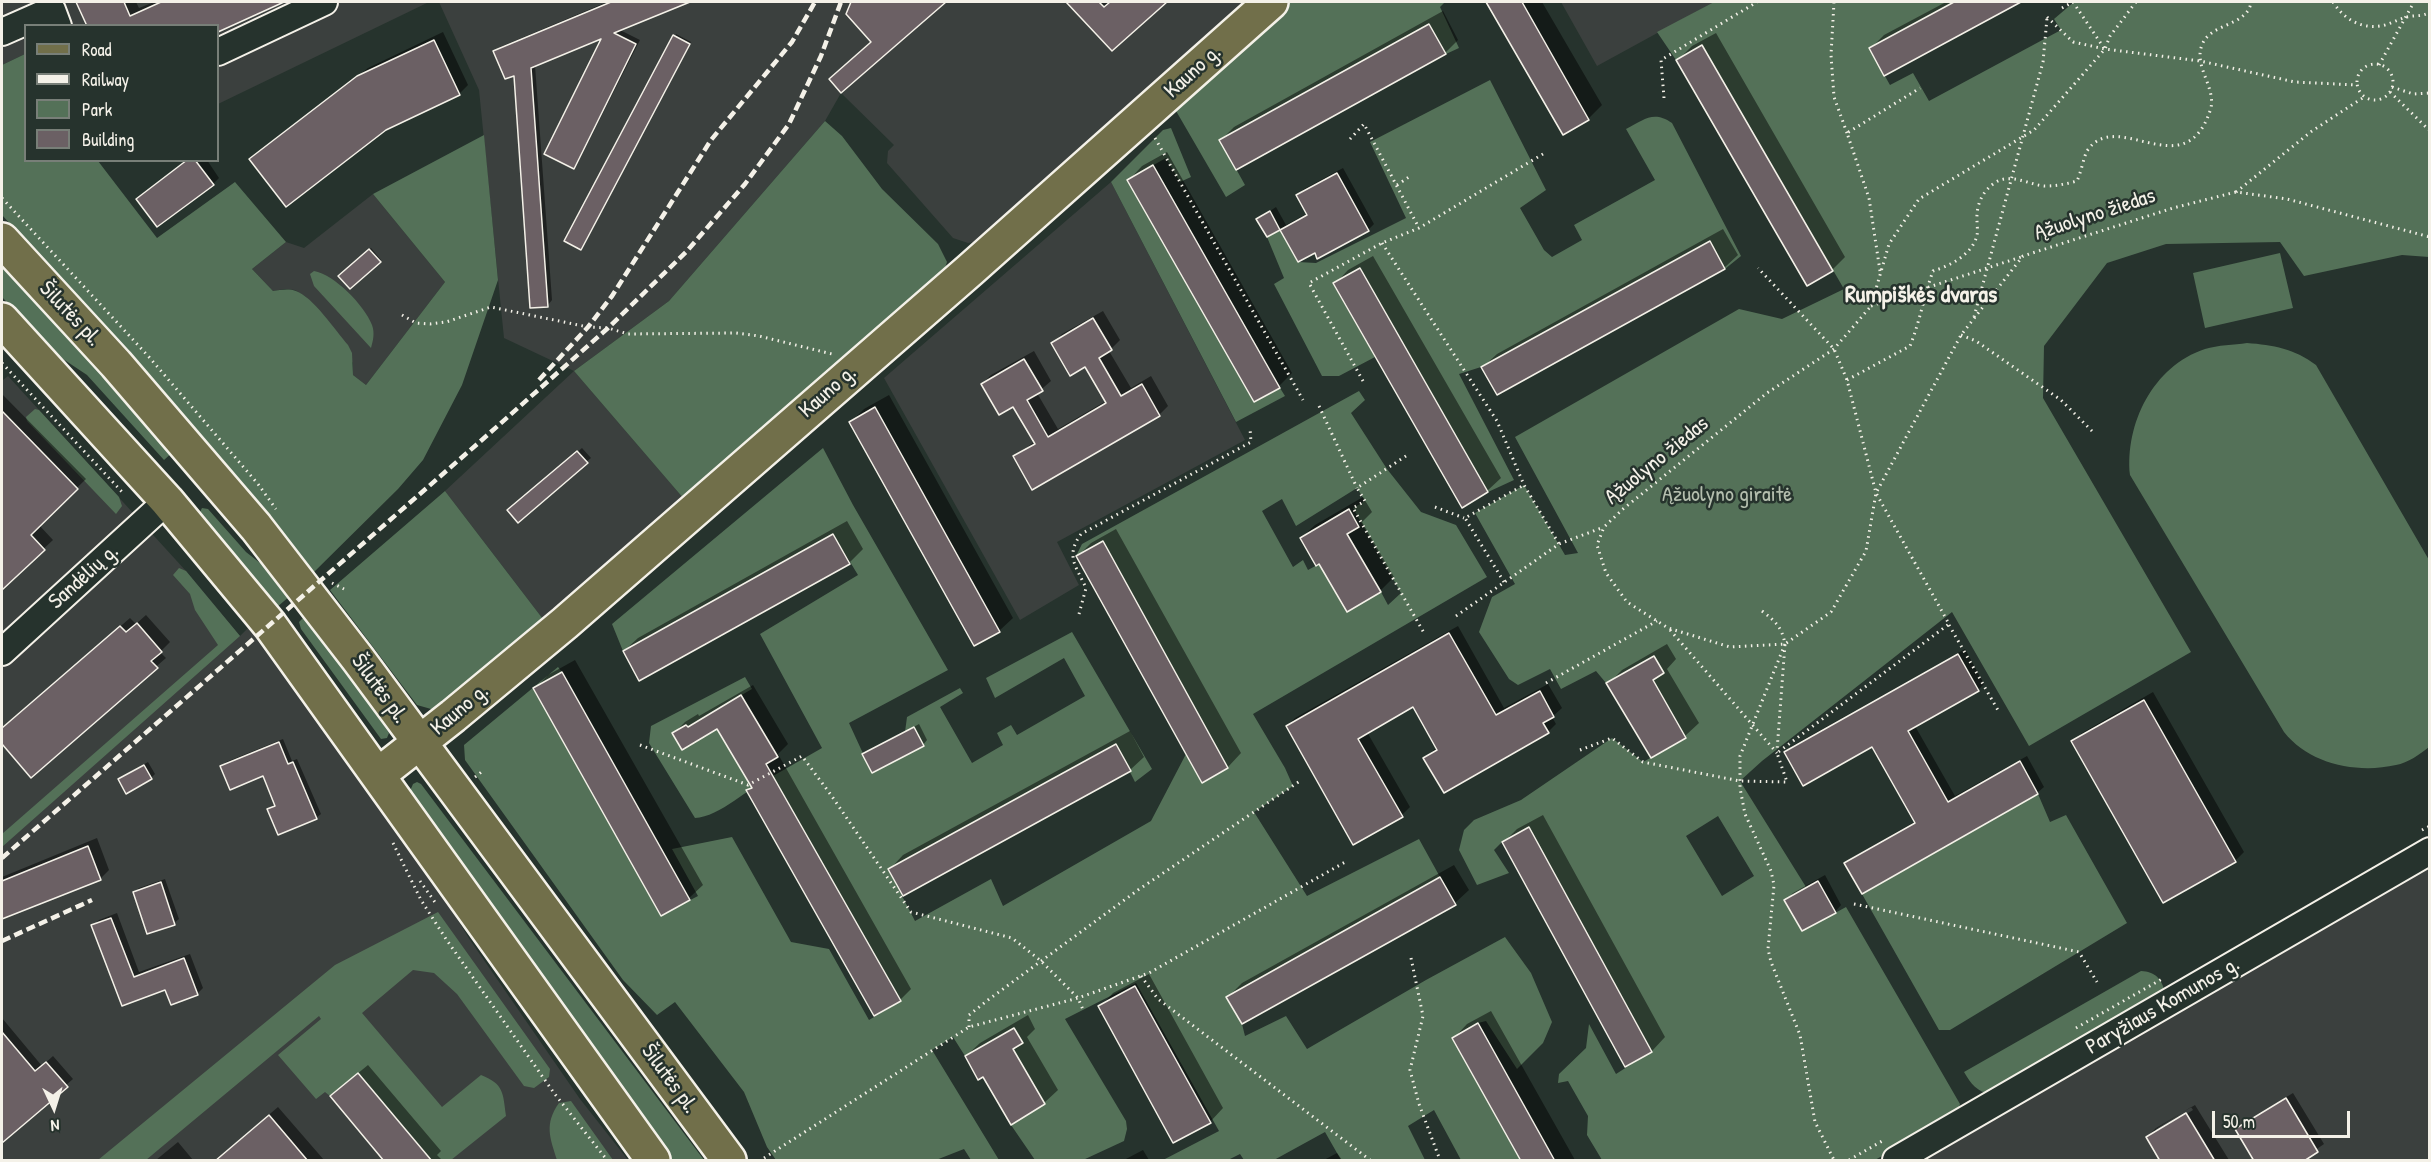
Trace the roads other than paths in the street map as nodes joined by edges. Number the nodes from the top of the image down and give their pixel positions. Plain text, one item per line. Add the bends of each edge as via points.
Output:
1 (324, 2) edge
2 (1271, 2) edge
3 (57, 24) edge
4 (2, 32) edge
5 (219, 52) edge
6 (2, 240) edge
7 (2, 320) edge
8 (207, 469) junction
9 (167, 501) junction
10 (2, 652) edge
11 (420, 743) junction
12 (378, 775) junction
13 (2430, 851) edge
14 (652, 1161) edge
15 (729, 1161) edge
16 (1896, 1161) edge

1 - 5 street
2 - 11 main road, Kauno g. via 970,270 556,630
3 - 4 street via 52,10
6 - 8 main road, Šilutės pl.
7 - 9 main road
8 - 9 main road
8 - 11 main road, Šilutės pl. via 307,591
9 - 10 street, Sandėlių g.
9 - 12 main road via 270,625
11 - 12 main road, Kauno g.
11 - 15 main road, Šilutės pl.
12 - 14 main road
13 - 16 street, Paryžiaus Komunos g.

